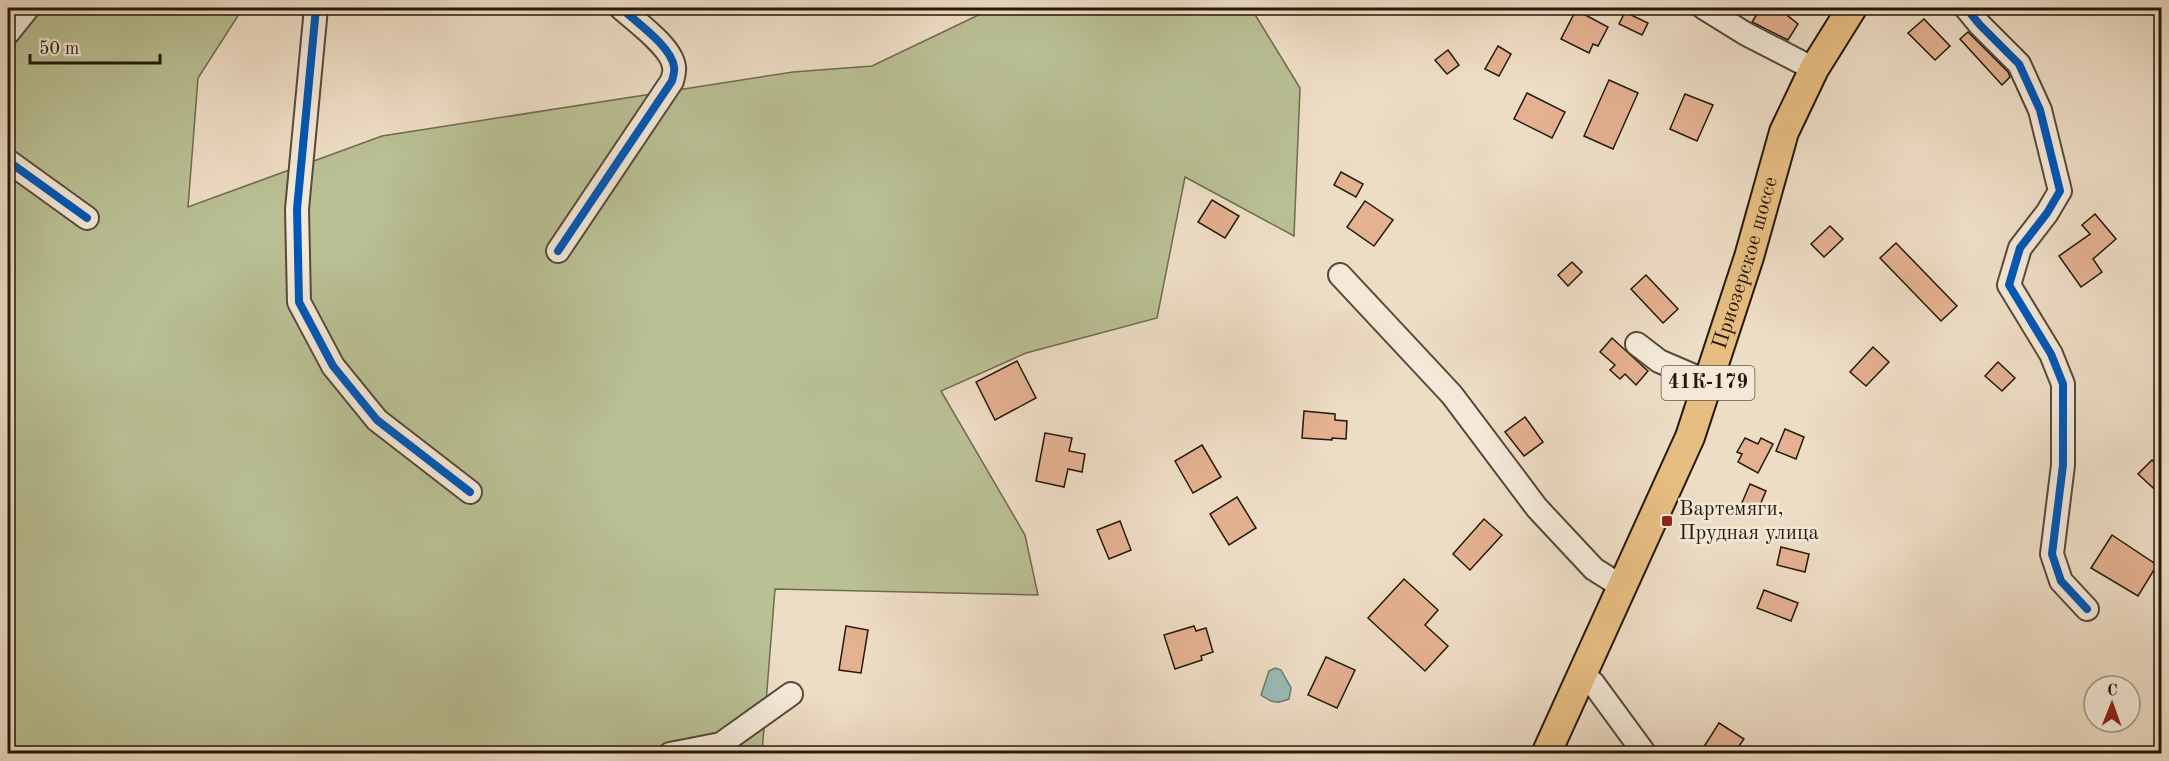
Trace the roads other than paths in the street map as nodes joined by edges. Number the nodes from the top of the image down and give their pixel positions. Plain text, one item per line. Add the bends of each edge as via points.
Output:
1 (28, 8) edge
2 (316, 8) edge
3 (621, 8) edge
4 (1704, 8) edge
5 (1852, 8) edge
6 (1966, 8) edge
7 (8, 33) edge
8 (1814, 69) junction
9 (8, 161) edge
10 (87, 218) dead end
11 (558, 251) dead end
12 (1340, 275) dead end
13 (1637, 344) dead end
14 (1708, 382) junction
15 (470, 492) dead end
16 (1621, 586) junction
17 (2087, 609) dead end
18 (1582, 674) junction
19 (791, 694) dead end
20 (670, 753) edge
21 (1546, 753) edge
22 (1645, 753) edge

1 - 7 street
2 - 15 street via 297,209 299,302 333,366 377,420
3 - 11 street via 666,46 674,66 672,81
4 - 8 street
5 - 8 main road, Приозерское шоссе / 41К-179
6 - 17 street via 2019,64 2040,110 2060,191 2020,248 2009,285 2051,354 2062,384 2063,465 2052,554 2061,581
8 - 14 main road, Приозерское шоссе / 41К-179 via 1784,132
9 - 10 street
12 - 16 street via 1452,395 1537,508 1594,569
13 - 14 street via 1659,361
14 - 16 main road, Приозерское шоссе / 41К-179 via 1690,437
16 - 18 main road, Приозерское шоссе / 41К-179
18 - 21 main road, Приозерское шоссе / 41К-179
18 - 22 street
19 - 20 street via 722,744

